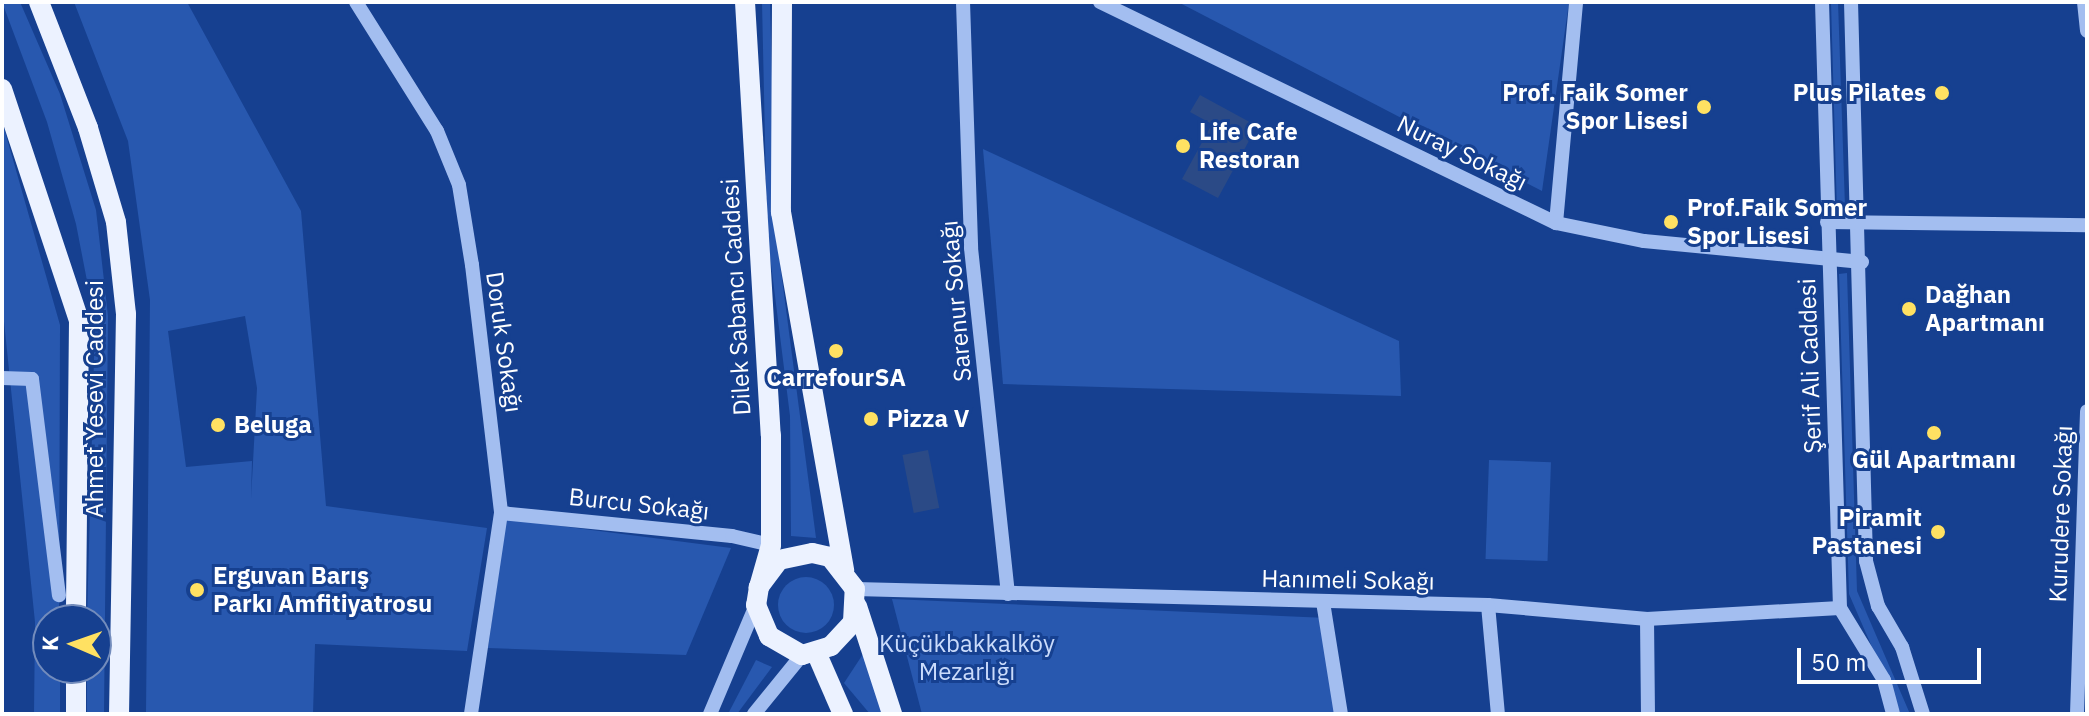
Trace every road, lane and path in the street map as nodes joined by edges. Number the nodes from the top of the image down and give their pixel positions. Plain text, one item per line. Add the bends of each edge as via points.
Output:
1 (39, 2) edge
2 (356, 2) edge
3 (745, 2) edge
4 (782, 2) edge
5 (963, 2) edge
6 (1100, 2) edge
7 (1576, 2) edge
8 (1822, 2) edge
9 (1851, 2) edge
10 (2084, 2) edge
11 (1120, 6) edge
12 (2087, 31) edge
13 (2, 89) edge
14 (1827, 222) junction
15 (1556, 223) junction
16 (1858, 224) junction
17 (2087, 225) edge
18 (1829, 261) junction
19 (1862, 262) junction
20 (2, 378) edge
21 (2087, 411) edge
22 (501, 513) junction
23 (771, 545) junction
24 (844, 570) junction
25 (1008, 594) junction
26 (59, 595) dead end
27 (758, 596) junction
28 (856, 597) junction
29 (1323, 602) junction
30 (76, 604) edge
31 (1488, 605) junction
32 (1840, 608) junction
33 (1647, 619) junction
34 (809, 653) junction
35 (76, 684) edge
36 (76, 714) edge
37 (119, 714) edge
38 (471, 714) edge
39 (710, 714) edge
40 (754, 714) edge
41 (843, 714) edge
42 (892, 714) edge
43 (1341, 714) edge
44 (1498, 714) edge
45 (1648, 714) edge
46 (1893, 714) edge
47 (1923, 714) edge
48 (2077, 714) edge

1 - 37 main road, Ahmet Yesevi Caddesi via 88,128 118,237 126,314
2 - 22 street, Doruk Sokağı via 437,131 459,185 491,400
3 - 23 main road, Dilek Sabancı Caddesi via 771,435
4 - 24 main road, Dilek Sabancı Caddesi via 781,212
5 - 25 street, Sarenur Sokağı via 971,248
6 - 11 street, Nuray Sokağı
7 - 15 street
8 - 14 street, Şerif Ali Caddesi
9 - 16 street
10 - 12 street
11 - 15 street, Nuray Sokağı
13 - 30 main road, Ahmet Yesevi Caddesi via 79,321
14 - 16 street
14 - 18 street, Şerif Ali Caddesi
15 - 18 street, Nuray Sokağı via 1644,241
16 - 17 street
16 - 19 street
18 - 19 street, Nuray Sokağı
18 - 32 street, Şerif Ali Caddesi
19 - 47 street via 1866,561 1878,606 1902,647
20 - 26 street via 32,379
21 - 48 street, Kurudere Sokağı
22 - 23 street, Burcu Sokağı via 732,536
22 - 38 street, Doruk Sokağı
23 - 27 main road, Dilek Sabancı Caddesi
24 - 27 main road via 830,557 795,554 779,560
24 - 28 main road, Dilek Sabancı Caddesi
25 - 28 street, Hanımeli Sokağı
25 - 29 street, Hanımeli Sokağı
27 - 34 main road via 769,636
27 - 39 street
28 - 34 main road via 844,636
28 - 42 main road, Dilek Sabancı Caddesi
29 - 31 street, Hanımeli Sokağı
29 - 43 street
31 - 33 street, Hanımeli Sokağı
31 - 44 street
32 - 33 street, Hanımeli Sokağı
32 - 46 street, Şerif Ali Caddesi via 1884,680
33 - 45 street
34 - 40 street
34 - 41 main road
35 - 36 main road

